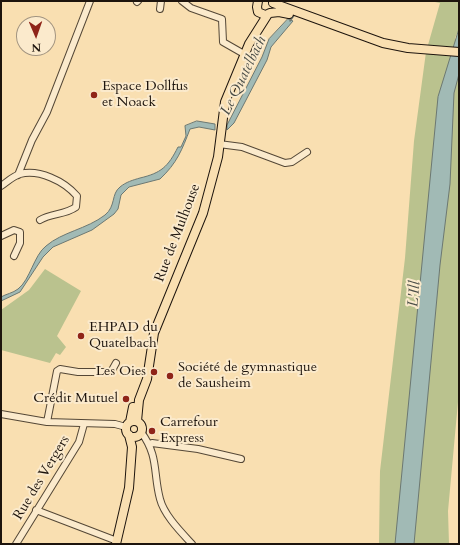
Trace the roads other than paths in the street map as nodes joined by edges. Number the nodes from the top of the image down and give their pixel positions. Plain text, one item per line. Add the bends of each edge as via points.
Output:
1 (90, 1) edge
2 (161, 1) edge
3 (182, 1) edge
4 (248, 1) edge
5 (272, 2) edge
6 (258, 6) edge
7 (160, 9) dead end
8 (269, 13) junction
9 (295, 14) junction
10 (249, 44) junction
11 (459, 52) edge
12 (244, 54) junction
13 (220, 144) junction
14 (307, 152) dead end
15 (18, 174) junction
16 (1, 186) edge
17 (40, 220) dead end
18 (1, 236) edge
19 (14, 256) dead end
20 (116, 363) dead end
21 (1, 414) edge
22 (47, 422) junction
23 (84, 424) junction
24 (133, 429) junction
25 (150, 446) junction
26 (241, 459) dead end
27 (36, 510) junction
28 (186, 541) edge
29 (116, 543) edge
30 (16, 544) edge
31 (192, 544) edge

1 - 15 street via 47,112
2 - 7 street
3 - 12 street via 191,8 222,19 223,42
4 - 6 main road
5 - 8 main road, Rue de Mulhouse via 273,8
5 - 9 main road
6 - 8 main road via 263,14
6 - 10 main road, Rue de Mulhouse
8 - 9 main road
8 - 10 main road, Rue de Mulhouse
9 - 11 main road via 383,43 429,51
10 - 12 main road, Rue de Mulhouse
12 - 13 main road, Rue de Mulhouse via 228,93 221,123
13 - 14 street via 242,147 285,163 292,162
13 - 24 main road, Rue de Mulhouse via 203,213 154,333 147,379 139,400
15 - 16 street
15 - 17 street via 34,173 51,177 77,196 76,207 70,211 45,216
18 - 19 street via 14,230 20,232 20,243
20 - 22 street via 111,372 60,369 57,371
21 - 22 street
22 - 23 street
23 - 24 street via 115,424
23 - 27 street, Rue des Vergers via 79,442
24 - 25 street
24 - 29 main road, Rue de Mulhouse via 129,488
25 - 26 street via 152,443 198,449
25 - 28 street via 160,500
27 - 29 street
27 - 30 street, Rue des Vergers
28 - 31 street

